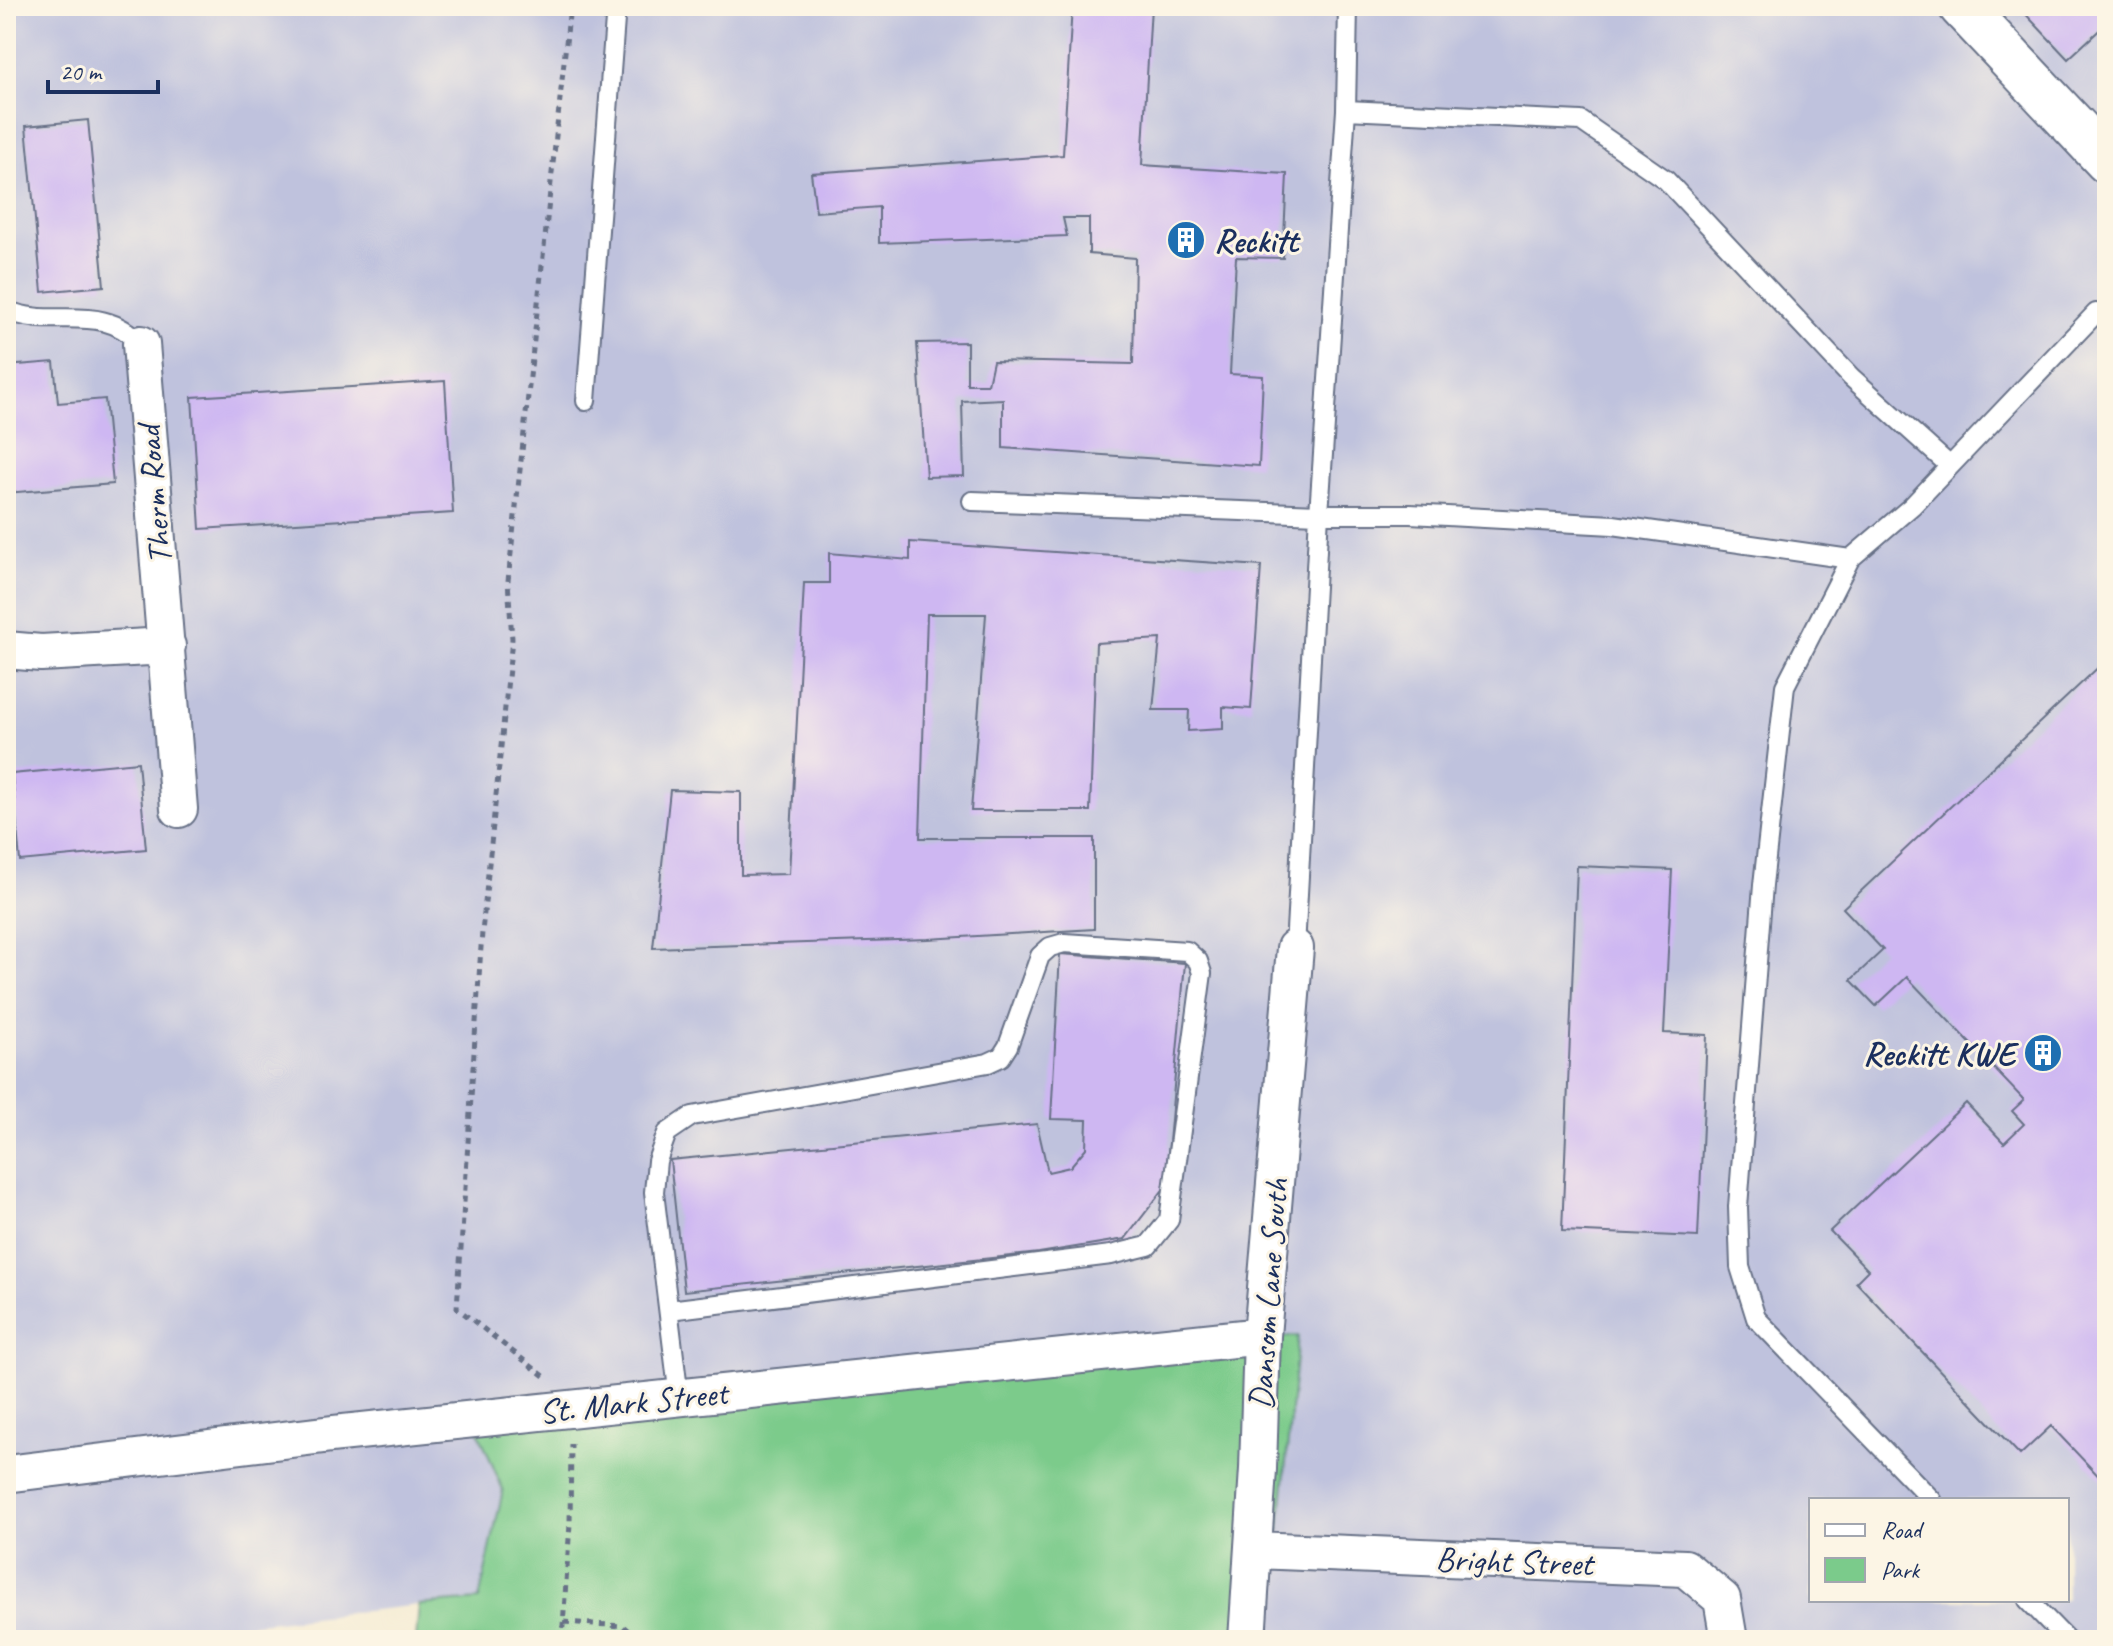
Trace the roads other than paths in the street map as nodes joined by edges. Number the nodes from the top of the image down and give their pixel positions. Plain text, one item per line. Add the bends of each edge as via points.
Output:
1 (616, 6) edge
2 (1348, 6) edge
3 (1961, 6) edge
4 (1346, 110) junction
5 (2107, 161) edge
6 (6, 310) edge
7 (2096, 313) dead end
8 (141, 344) joint
9 (586, 401) dead end
10 (1950, 466) junction
11 (972, 501) dead end
12 (1319, 514) junction
13 (1850, 559) junction
14 (167, 646) junction
15 (6, 650) edge
16 (179, 809) dead end
17 (1295, 948) joint
18 (669, 1310) junction
19 (1262, 1336) junction
20 (679, 1398) junction
21 (6, 1474) edge
22 (1930, 1498) edge
23 (1253, 1550) junction
24 (2030, 1602) edge
25 (1247, 1640) edge
26 (1729, 1640) edge
27 (2067, 1640) edge

1 - 9 lane
2 - 4 lane
3 - 5 highway
4 - 10 lane via 1581,121 1666,180 1851,377
4 - 12 lane
6 - 8 lane via 107,320 124,327
7 - 10 lane
8 - 14 street, Therm Road
10 - 13 lane
11 - 12 lane
12 - 13 lane via 1613,525
12 - 17 lane
13 - 22 lane via 1785,686 1738,1207 1740,1267 1756,1318
14 - 15 street
14 - 16 street, Therm Road
17 - 19 street, Dansom Lane South
18 - 18 lane via 654,1192 657,1161 667,1133 692,1116 1001,1057 1040,956 1050,947 1064,943 1187,951 1198,961 1202,973 1169,1220 1148,1246 1111,1255
18 - 20 lane
19 - 20 street, St. Mark Street
19 - 23 street, Dansom Lane South
20 - 21 street, St. Mark Street
23 - 25 street, Dansom Lane South
23 - 26 street, Bright Street via 1685,1568 1722,1599
24 - 27 lane

